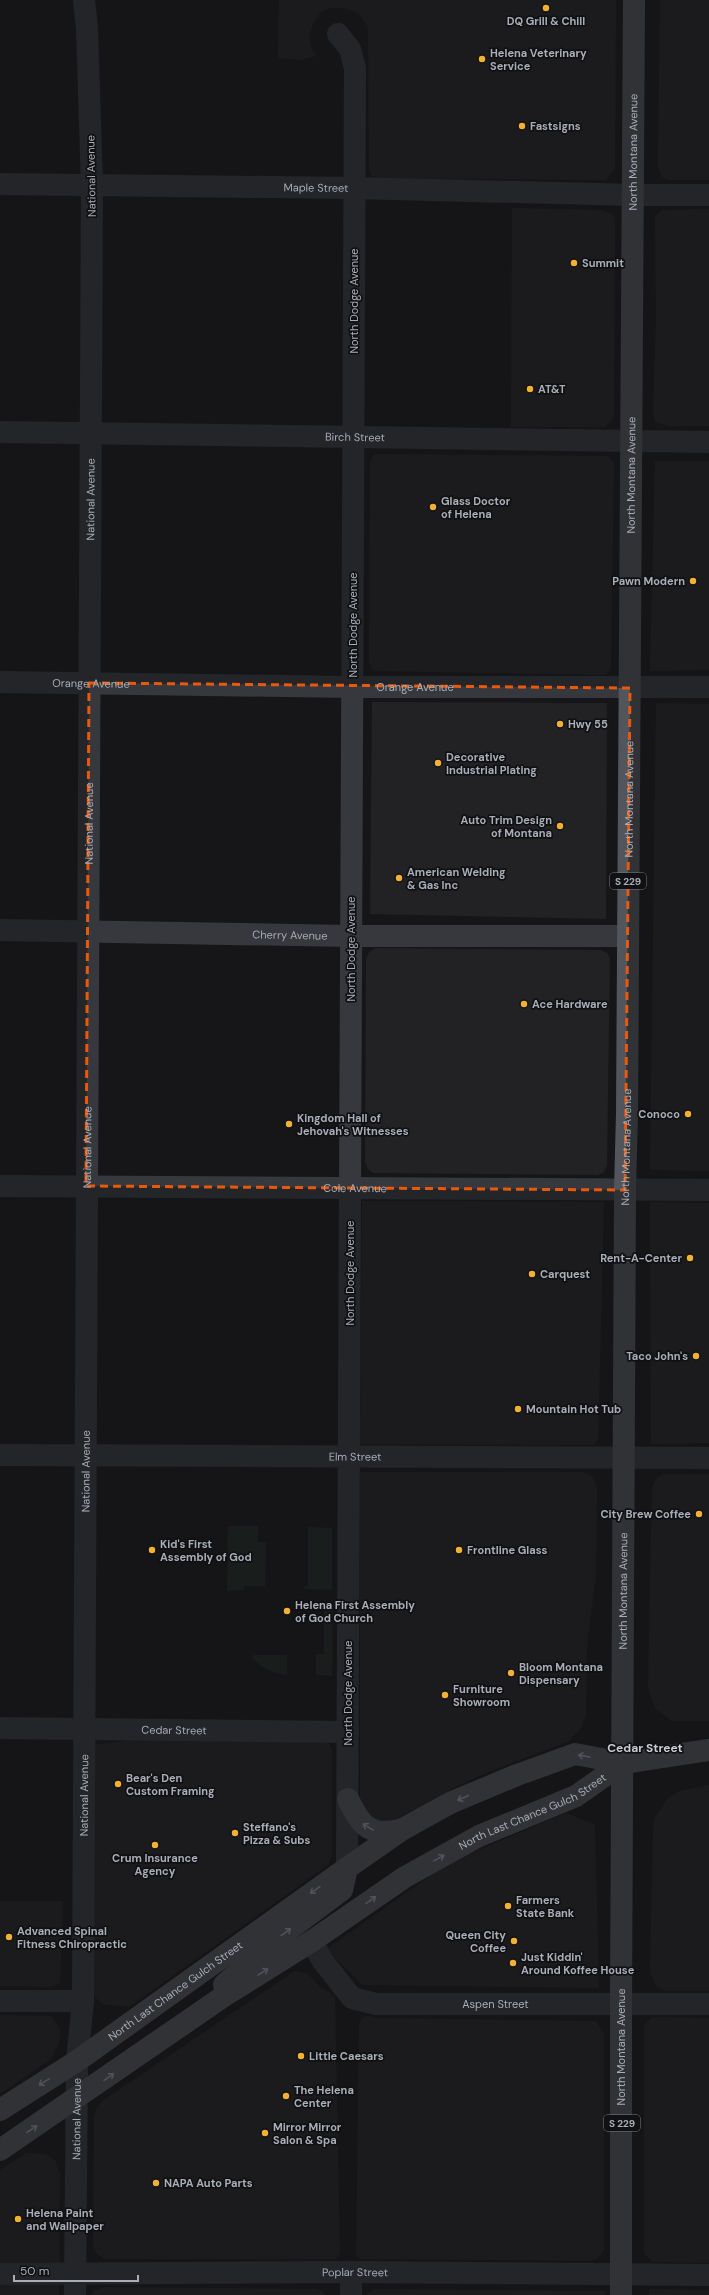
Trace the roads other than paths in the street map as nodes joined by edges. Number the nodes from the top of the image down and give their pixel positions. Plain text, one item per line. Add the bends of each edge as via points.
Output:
1 (84, 0) edge
2 (634, 0) edge
3 (338, 34) dead end
4 (0, 184) edge
5 (92, 186) junction
6 (354, 188) junction
7 (709, 195) edge
8 (632, 196) junction
9 (0, 432) edge
10 (90, 433) junction
11 (353, 436) junction
12 (631, 442) junction
13 (709, 442) edge
14 (0, 682) edge
15 (89, 683) junction
16 (352, 687) junction
17 (709, 687) edge
18 (630, 688) junction
19 (0, 930) edge
20 (88, 931) junction
21 (351, 936) junction
22 (627, 936) junction
23 (0, 1186) edge
24 (86, 1186) junction
25 (350, 1187) junction
26 (625, 1190) junction
27 (709, 1190) edge
28 (0, 1455) edge
29 (85, 1455) junction
30 (349, 1457) junction
31 (624, 1458) junction
32 (709, 1458) edge
33 (0, 1728) edge
34 (84, 1728) junction
35 (348, 1732) junction
36 (709, 1750) edge
37 (623, 1763) junction
38 (348, 1799) junction
39 (403, 1830) junction
40 (347, 1868) junction
41 (312, 1941) junction
42 (0, 2001) edge
43 (83, 2001) junction
44 (621, 2004) junction
45 (709, 2004) edge
46 (185, 2024) junction
47 (77, 2061) junction
48 (77, 2099) junction
49 (0, 2110) edge
50 (0, 2150) edge
51 (351, 2272) junction
52 (0, 2274) edge
53 (75, 2274) junction
54 (709, 2275) edge
55 (621, 2285) edge
56 (74, 2295) edge
57 (351, 2295) edge

1 - 5 street, National Avenue
2 - 8 main road, North Montana Avenue / S 229
3 - 6 street, North Dodge Avenue via 350,49 355,68
4 - 5 street, Maple Street
5 - 6 street, Maple Street
5 - 10 street, National Avenue
6 - 8 street, Maple Street
6 - 11 street, North Dodge Avenue
7 - 8 street, Maple Street
8 - 12 main road, North Montana Avenue / S 229
9 - 10 street, Birch Street
10 - 11 street, Birch Street
10 - 15 street, National Avenue
11 - 12 street, Birch Street
11 - 16 street, North Dodge Avenue
12 - 13 street, Birch Street
12 - 18 main road, North Montana Avenue / S 229
14 - 15 street, Orange Avenue
15 - 16 street, Orange Avenue
15 - 20 street, National Avenue
16 - 18 street, Orange Avenue
16 - 21 street, North Dodge Avenue
17 - 18 street, Orange Avenue
18 - 22 main road, North Montana Avenue / S 229
19 - 20 street, Cherry Avenue
20 - 21 street, Cherry Avenue
20 - 24 street, National Avenue
21 - 22 street, Cherry Avenue
21 - 25 street, North Dodge Avenue
22 - 26 main road, North Montana Avenue / S 229
23 - 24 street, Cole Avenue
24 - 25 street, Cole Avenue
24 - 29 street, National Avenue
25 - 26 street, Cole Avenue
25 - 30 street, North Dodge Avenue
26 - 27 street, Cole Avenue
26 - 31 main road, North Montana Avenue / S 229
28 - 29 street, Elm Street
29 - 30 street, Elm Street
29 - 34 street, National Avenue
30 - 31 street, Elm Street
30 - 35 street, North Dodge Avenue
31 - 32 street, Elm Street
31 - 37 main road, North Montana Avenue / S 229
33 - 34 street, Cedar Street
34 - 35 street, Cedar Street
34 - 43 street, National Avenue
35 - 38 street, North Dodge Avenue
36 - 37 main road
37 -> 39 main road, North Last Chance Gulch Street via 575,1754 450,1803
41 -> 37 main road, North Last Chance Gulch Street via 405,1877 479,1836 576,1796
37 - 44 main road, North Montana Avenue / S 229
39 -> 38 main road via 389,1833 368,1829 358,1820
38 - 40 street, North Dodge Avenue
39 - 40 main road, North Last Chance Gulch Street
46 -> 40 main road, North Last Chance Gulch Street via 266,1947 342,1890
40 -> 47 main road, North Last Chance Gulch Street
41 - 44 street, Aspen Street via 326,1966 352,1998 376,2004
46 -> 41 main road, North Last Chance Gulch Street
42 - 43 street
43 - 47 street, National Avenue
44 - 45 street, Aspen Street
44 - 55 main road, North Montana Avenue / S 229
48 -> 46 main road, North Last Chance Gulch Street
47 - 48 street, National Avenue
47 -> 49 main road, North Last Chance Gulch Street
50 -> 48 main road, North Last Chance Gulch Street
48 - 53 street, National Avenue
51 - 53 street, Poplar Street
51 - 55 street, Poplar Street
51 - 57 street
52 - 53 street, Poplar Street
53 - 56 street, National Avenue
54 - 55 street, Poplar Street

